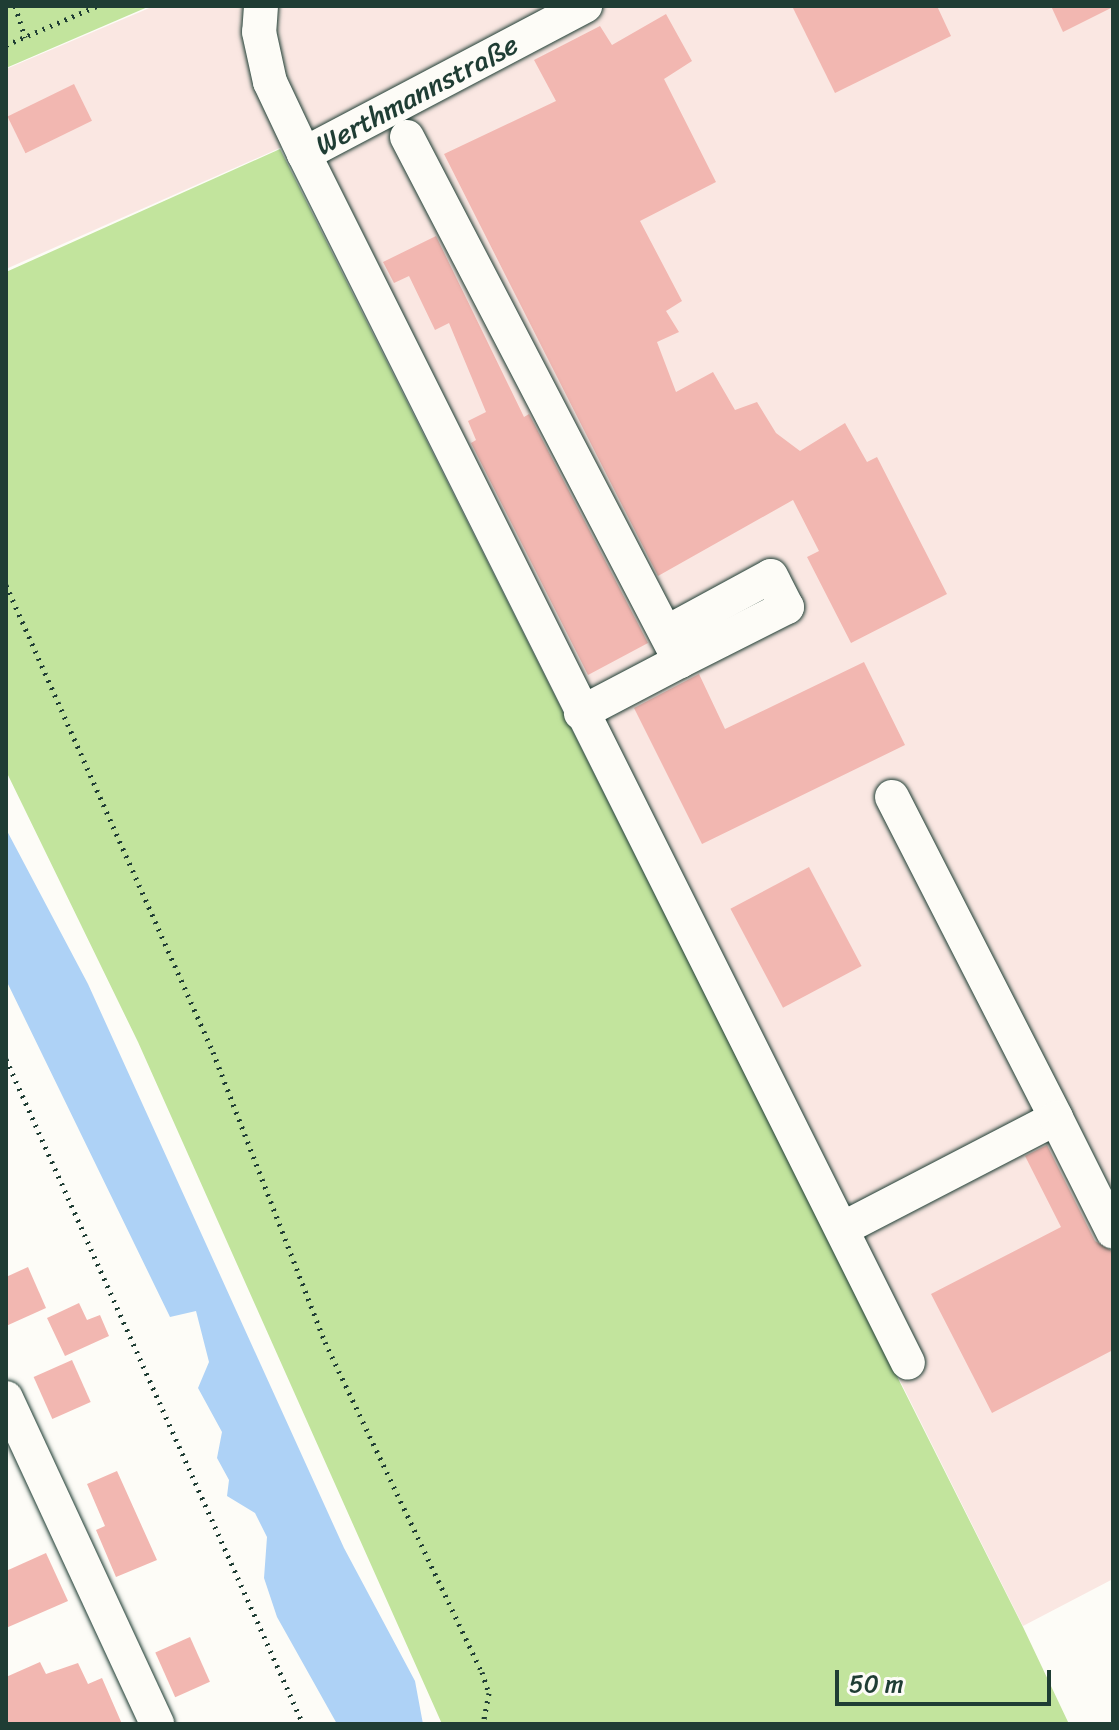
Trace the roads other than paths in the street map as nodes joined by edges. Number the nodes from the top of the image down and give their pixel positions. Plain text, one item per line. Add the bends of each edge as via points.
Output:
1 (261, 6) edge
2 (585, 6) edge
3 (407, 137) dead end
4 (304, 154) junction
5 (581, 713) junction
6 (892, 797) dead end
7 (1056, 1118) junction
8 (842, 1229) junction
9 (1113, 1232) edge
10 (908, 1363) dead end
11 (6, 1398) edge
12 (157, 1724) edge

1 - 4 street, Werthmannstraße via 259,32 270,82
2 - 4 street, Werthmannstraße
3 - 5 street via 673,647
4 - 5 street
5 - 8 street
6 - 7 street
7 - 8 street
7 - 9 street
8 - 10 street
11 - 12 street

